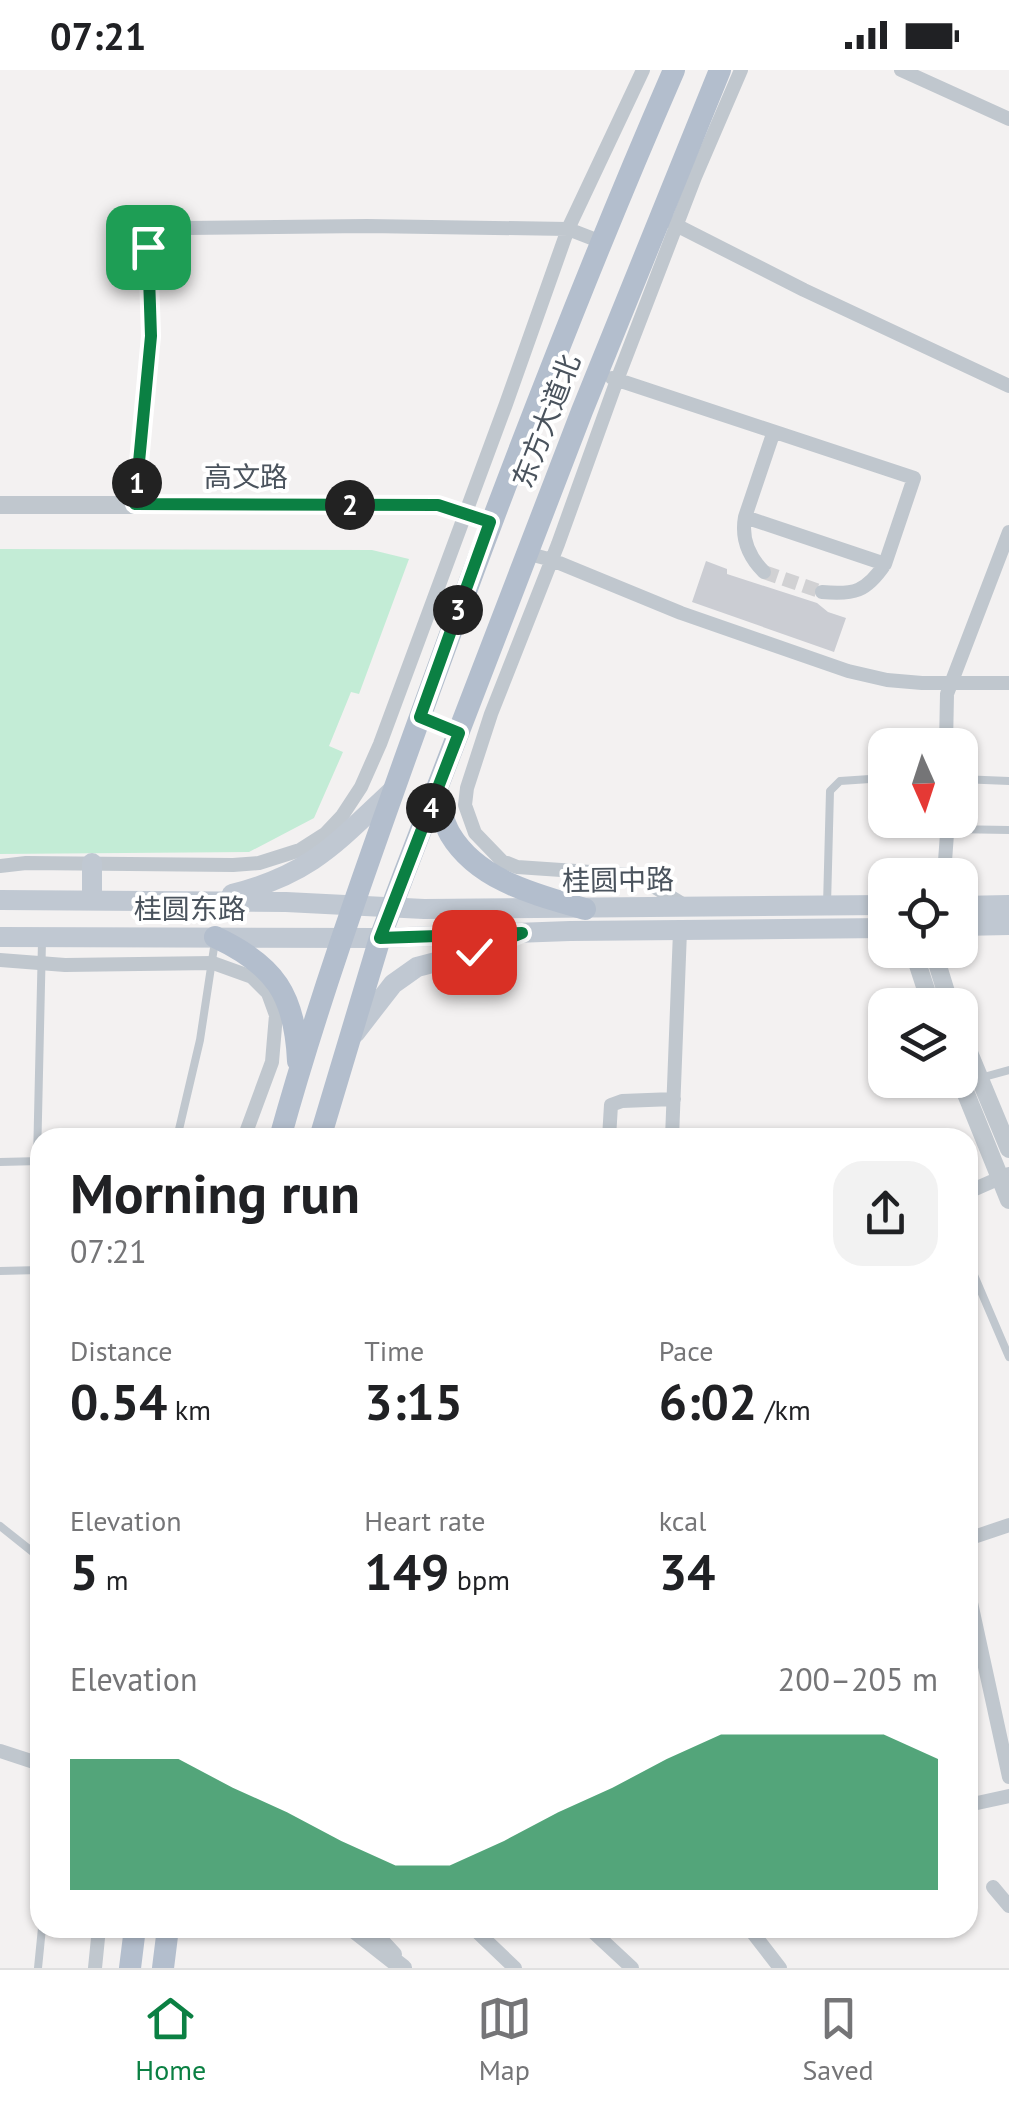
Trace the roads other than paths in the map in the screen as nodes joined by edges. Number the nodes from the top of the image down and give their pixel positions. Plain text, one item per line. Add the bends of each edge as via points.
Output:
1 (643, 70) edge
2 (674, 70) edge
3 (720, 70) edge
4 (741, 70) edge
5 (900, 70) edge
6 (1009, 118) edge
7 (668, 220) junction
8 (568, 228) junction
9 (600, 241) junction
10 (607, 376) junction
11 (1009, 386) edge
12 (773, 434) junction
13 (135, 504) junction
14 (0, 505) edge
15 (467, 512) junction
16 (745, 517) junction
17 (490, 522) junction
18 (1009, 532) edge
19 (526, 553) junction
20 (552, 560) junction
21 (884, 564) junction
22 (764, 572) tunnel mouth
23 (822, 592) tunnel mouth
24 (953, 682) junction
25 (1009, 682) edge
26 (420, 717) junction
27 (946, 728) edge
28 (459, 733) junction
29 (868, 779) edge
30 (978, 780) edge
31 (1009, 781) edge
32 (395, 788) junction
33 (435, 797) junction
34 (978, 827) edge
35 (1009, 830) edge
36 (92, 864) junction
37 (0, 866) edge
38 (92, 898) junction
39 (0, 900) edge
40 (202, 901) junction
41 (868, 905) edge
42 (353, 906) junction
43 (685, 906) junction
44 (827, 906) junction
45 (978, 906) edge
46 (1009, 906) edge
47 (391, 908) junction
48 (585, 909) junction
49 (1009, 925) edge
50 (978, 926) edge
51 (868, 928) edge
52 (680, 931) junction
53 (522, 933) junction
54 (0, 936) edge
55 (43, 936) junction
56 (342, 936) junction
57 (215, 937) junction
58 (380, 938) junction
59 (0, 960) edge
60 (213, 963) junction
61 (40, 964) junction
62 (348, 1043) junction
63 (1009, 1070) edge
64 (298, 1072) junction
65 (978, 1077) edge
66 (978, 1097) edge
67 (974, 1098) edge
68 (674, 1099) junction
69 (38, 1128) edge
70 (179, 1128) edge
71 (248, 1128) edge
72 (283, 1128) edge
73 (323, 1128) edge
74 (610, 1128) edge
75 (673, 1128) edge
76 (1009, 1149) edge
77 (30, 1161) edge
78 (0, 1162) edge
79 (1004, 1176) edge
80 (978, 1188) edge
81 (1009, 1200) edge
82 (30, 1270) edge
83 (0, 1271) edge
84 (978, 1285) edge
85 (1009, 1357) edge
86 (1009, 1525) edge
87 (0, 1526) edge
88 (978, 1536) edge
89 (30, 1550) edge
90 (978, 1636) edge
91 (0, 1752) edge
92 (30, 1761) edge
93 (1009, 1777) edge
94 (1009, 1796) edge
95 (978, 1803) edge
96 (993, 1888) dead end
97 (1009, 1906) edge
98 (41, 1938) edge
99 (97, 1938) edge
100 (134, 1938) edge
101 (167, 1938) edge
102 (364, 1938) edge
103 (380, 1938) edge
104 (484, 1938) edge
105 (600, 1938) edge
106 (757, 1938) edge
107 (38, 1968) edge
108 (95, 1968) edge
109 (130, 1968) edge
110 (163, 1968) edge
111 (403, 1968) edge
112 (516, 1968) edge
113 (632, 1968) edge
114 (780, 1968) edge

1 - 8 street
2 - 9 main road, 东方大道北
3 - 7 main road, 东方大道北
4 - 7 street
5 - 6 street
7 - 10 main road, 东方大道北
7 - 11 street
8 - 9 street
8 - 13 street via 227,226 152,236 151,336
8 - 15 street
9 - 17 main road, 东方大道北
10 - 12 street
10 - 19 main road, 东方大道北
10 - 20 street
12 - 16 street
12 - 21 street via 914,478
13 - 14 street, 高文路
13 - 15 street, 高文路 via 438,505
15 - 17 street, 高文路
15 - 36 street via 380,744 326,834 259,863
16 - 21 street
16 - 22 street via 747,548
17 - 26 main road, 东方大道北
18 - 24 street
19 - 20 street
19 - 28 main road, 东方大道北
20 - 24 street via 848,671
20 - 43 street via 490,714 467,788 469,822 502,861 517,867 635,876
21 - 23 street via 850,594
24 - 25 street
24 - 27 street
26 - 28 main road
26 - 32 main road, 东方大道北
28 - 33 main road, 东方大道北
29 - 44 lane via 840,781 830,791
30 - 31 lane
32 - 40 main road via 310,864 278,882
32 - 42 main road, 东方大道北
33 - 47 main road, 东方大道北
33 - 48 main road via 450,835 484,869
34 - 35 lane
36 - 37 street
36 - 38 main road
38 - 39 main road, 桂圆东路
38 - 40 main road, 桂圆东路
40 - 42 main road, 桂圆东路
41 - 44 main road, 桂圆中路
42 - 47 main road, 桂圆中路
42 - 56 main road, 东方大道北
43 - 44 main road, 桂圆中路
43 - 48 main road, 桂圆中路
45 - 46 main road
47 - 48 main road, 桂圆中路
47 - 58 main road, 东方大道北
49 - 50 main road
51 - 52 main road, 桂圆中路
52 - 53 main road, 桂圆中路
52 - 68 street
53 - 58 main road, 桂圆中路
53 - 62 main road via 418,968 394,984
54 - 55 main road, 桂圆东路
55 - 57 main road, 桂圆东路
55 - 61 lane
56 - 57 main road, 桂圆东路
56 - 58 main road, 桂圆东路
56 - 64 main road, 东方大道北
57 - 60 lane
57 - 64 main road via 268,970 284,990
58 - 62 main road, 东方大道北
59 - 61 street
60 - 61 street
60 - 70 lane
60 - 71 street via 252,977 276,1015 272,1062
61 - 69 lane
62 - 73 main road, 东方大道北
63 - 65 lane
64 - 72 main road, 东方大道北
66 - 76 street
67 - 79 street
68 - 74 street via 611,1105
68 - 75 street
77 - 78 lane
79 - 80 street
79 - 81 street
82 - 83 lane
84 - 85 lane
86 - 88 street
87 - 89 lane
90 - 93 street
91 - 92 street
94 - 95 street
96 - 97 street
98 - 107 lane
99 - 108 street
100 - 109 main road
101 - 110 main road
102 - 111 street
103 - 111 street
104 - 112 street
105 - 113 street
106 - 114 street

